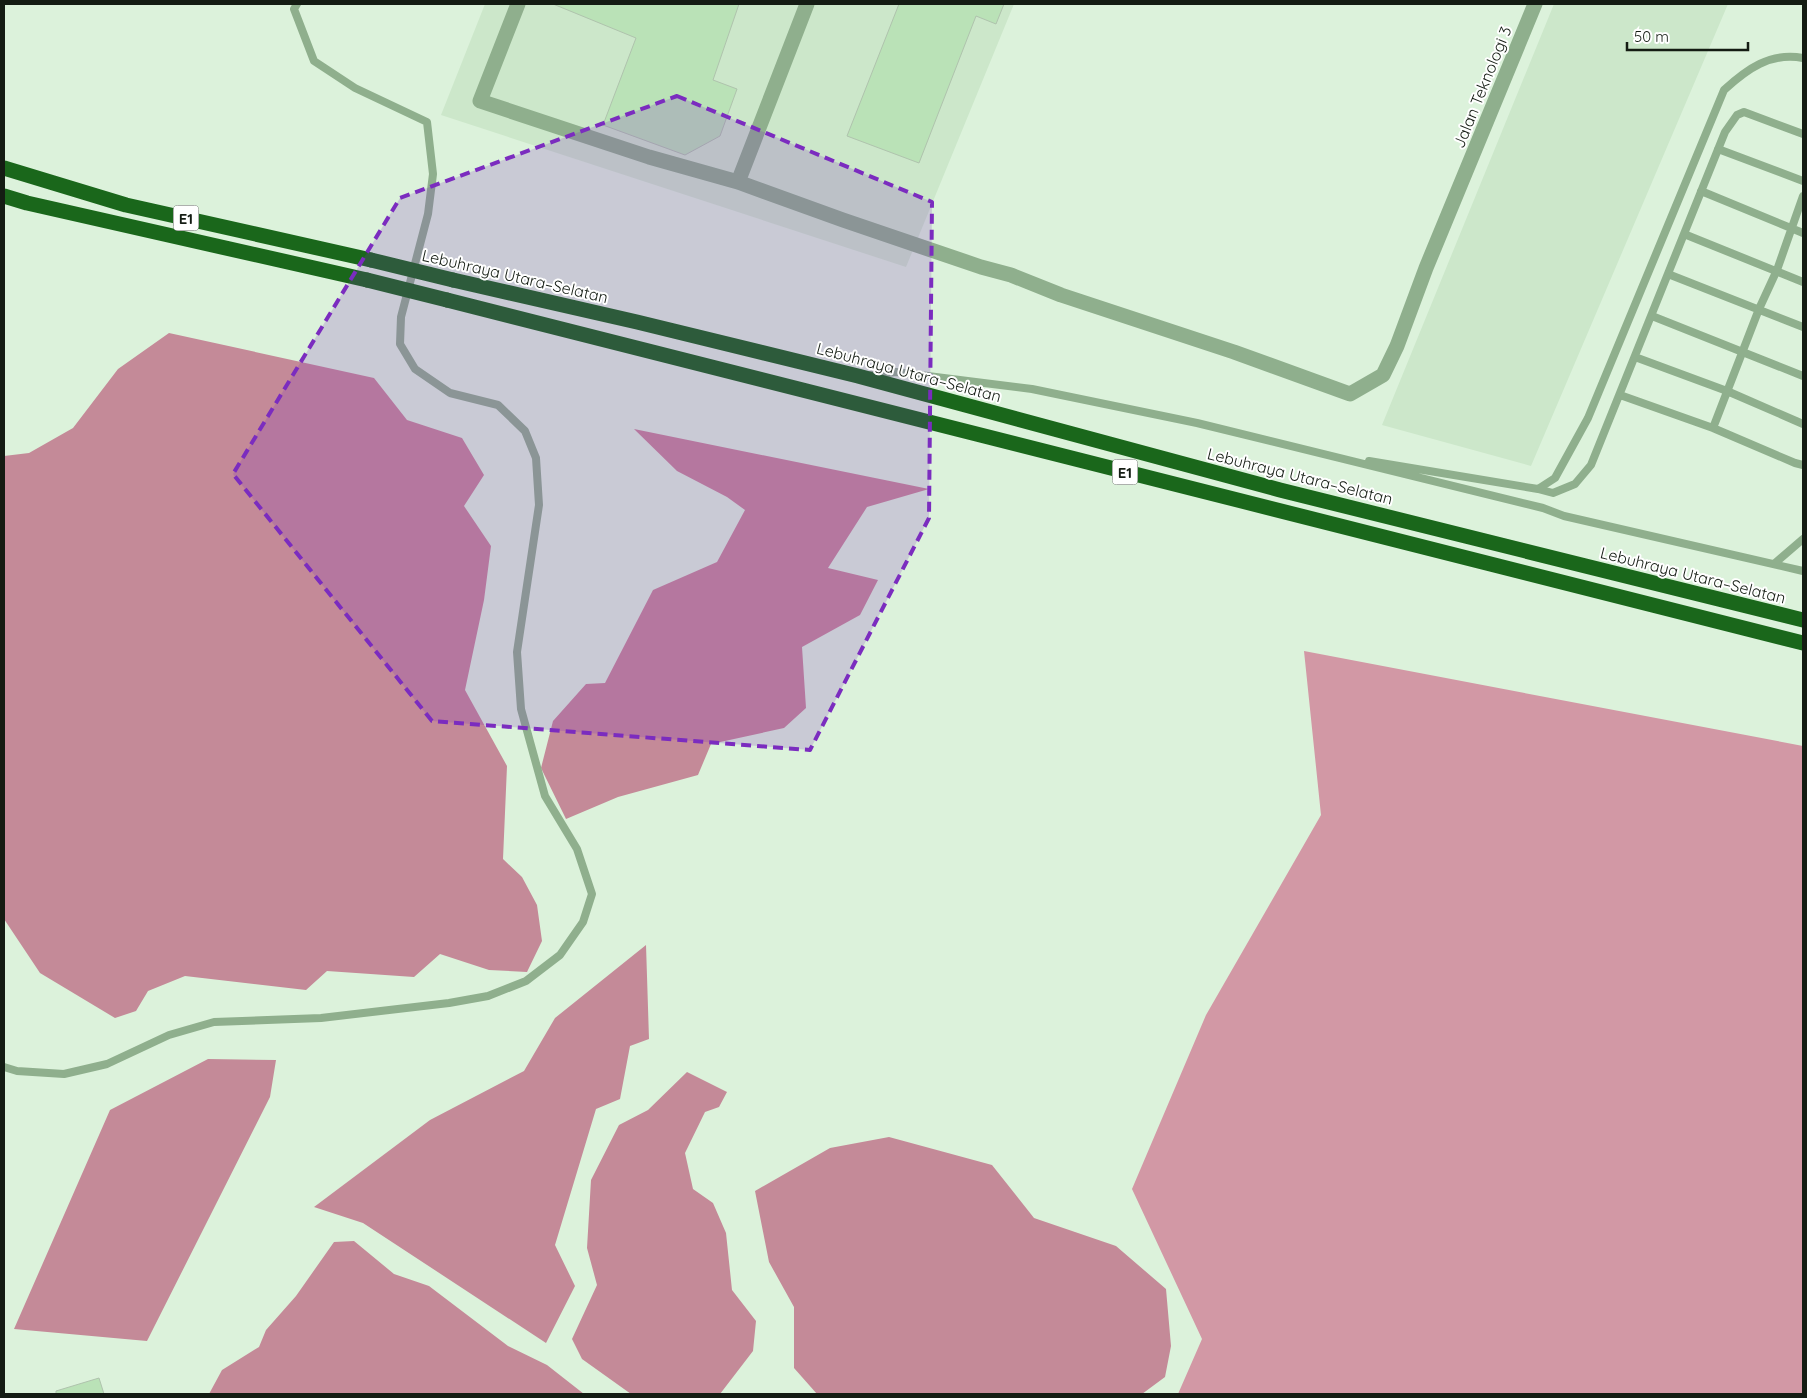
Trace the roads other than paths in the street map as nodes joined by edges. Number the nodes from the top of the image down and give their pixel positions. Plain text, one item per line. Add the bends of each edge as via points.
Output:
1 (297, 4) edge
2 (518, 4) edge
3 (807, 4) edge
4 (1535, 4) edge
5 (1803, 58) edge
6 (1803, 134) edge
7 (1718, 149) junction
8 (4, 168) edge
9 (738, 182) junction
10 (1803, 182) edge
11 (1701, 191) junction
12 (4, 196) edge
13 (1803, 196) edge
14 (1791, 228) junction
15 (1803, 233) edge
16 (1684, 234) junction
17 (1776, 270) junction
18 (1668, 274) junction
19 (1803, 282) edge
20 (1759, 310) junction
21 (1652, 316) junction
22 (1803, 327) edge
23 (1743, 352) junction
24 (1635, 357) junction
25 (858, 376) junction
26 (1803, 376) edge
27 (1728, 391) junction
28 (1620, 395) junction
29 (1803, 424) edge
30 (1713, 428) junction
31 (1312, 451) junction
32 (1803, 465) edge
33 (1538, 489) junction
34 (1803, 539) edge
35 (1774, 564) junction
36 (1803, 571) edge
37 (1803, 620) edge
38 (1803, 643) edge
39 (4, 1067) edge

1 - 39 lane via 294,9 314,61 355,88 427,122 434,174 428,214 402,317 400,344 415,370 450,393 498,405 525,431 536,458 539,505 517,652 521,709 545,796 577,849 592,894 583,922 560,955 526,981 488,996 321,1018 214,1022 169,1035 107,1064 64,1074
2 - 9 street, Jalan Teknologi 3 via 480,101 649,157
3 - 9 street
4 - 9 street, Jalan Teknologi 3 via 1397,346 1383,375 1350,394
5 - 33 lane via 1777,58 1755,64 1724,90 1588,418 1555,478
6 - 7 lane via 1744,112 1737,115 1725,132
7 - 10 lane
7 - 11 lane
8 - 25 highway, Lebuhraya Utara–Selatan / E1, bridge via 126,205
11 - 14 lane
11 - 16 lane
12 - 38 highway, E1, bridge via 367,280
13 - 14 lane
14 - 15 lane
14 - 17 lane
16 - 17 lane
16 - 18 lane
17 - 19 lane
17 - 20 lane
18 - 20 lane
18 - 21 lane
20 - 22 lane
20 - 23 lane
21 - 23 lane
21 - 24 lane
23 - 26 lane
23 - 27 lane
24 - 27 lane
24 - 28 lane
25 - 31 lane via 896,372 1032,389
25 - 37 highway, Lebuhraya Utara–Selatan / E1 via 1290,493
27 - 29 lane
27 - 30 lane
28 - 30 lane
28 - 33 lane via 1591,465 1575,484 1553,492
30 - 32 lane
31 - 33 lane
31 - 35 lane via 1543,508 1564,516
34 - 35 lane
35 - 36 lane

